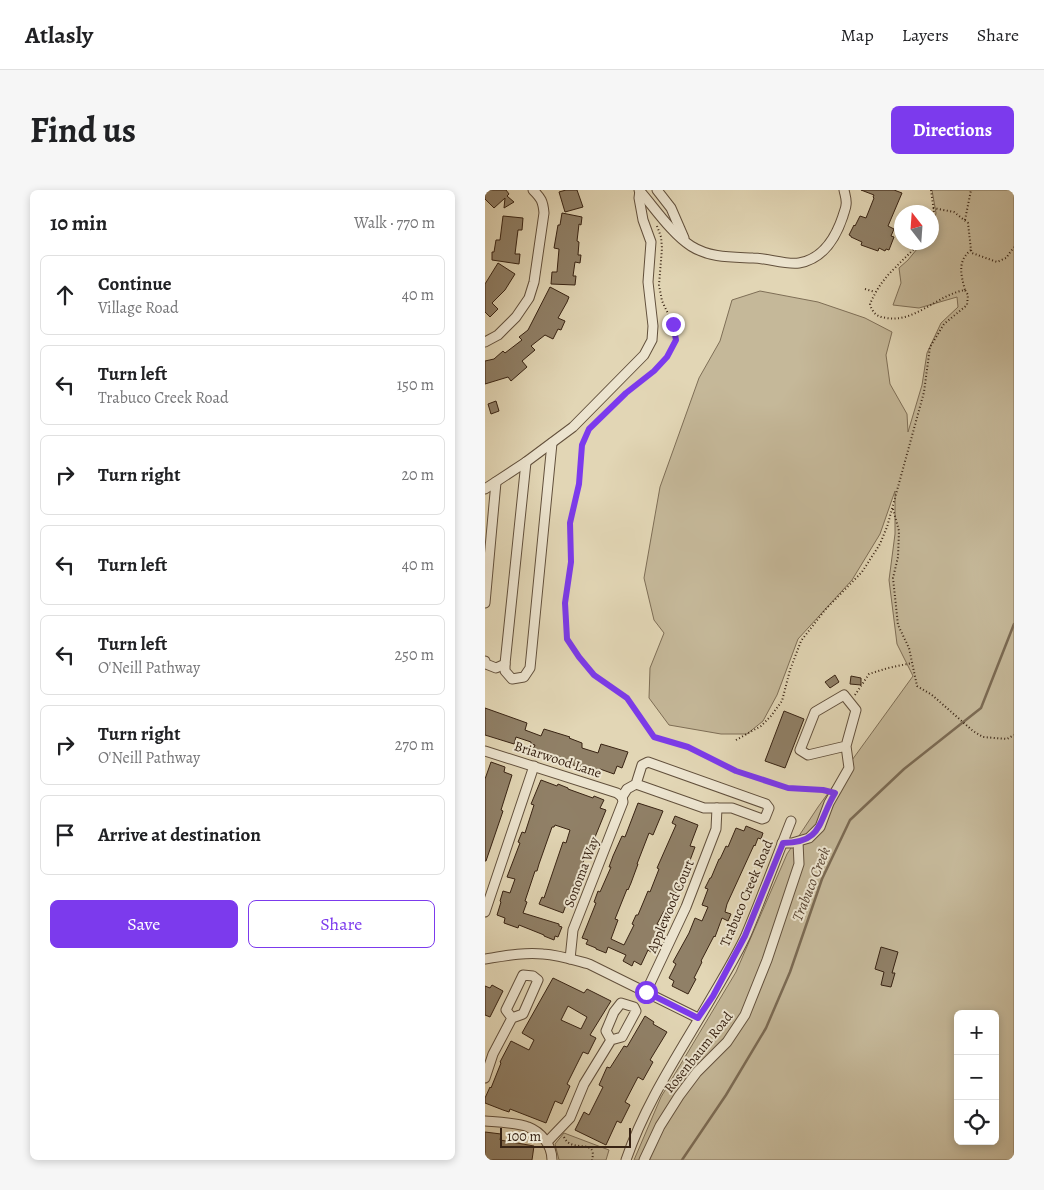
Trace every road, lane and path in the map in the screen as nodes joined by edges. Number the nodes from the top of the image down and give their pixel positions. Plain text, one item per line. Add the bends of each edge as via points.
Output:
1 (533, 190) edge
2 (640, 190) edge
3 (657, 190) edge
4 (844, 190) edge
5 (931, 190) edge
6 (971, 190) edge
7 (933, 205) edge
8 (939, 209) edge
9 (655, 219) dead end
10 (965, 220) junction
11 (685, 241) junction
12 (1014, 247) edge
13 (914, 250) edge
14 (971, 250) junction
15 (865, 288) dead end
16 (965, 290) junction
17 (875, 292) junction
18 (485, 342) edge
19 (552, 442) junction
20 (526, 462) junction
21 (496, 482) junction
22 (485, 489) edge
23 (892, 507) junction
24 (485, 603) edge
25 (485, 661) edge
26 (912, 663) junction
27 (505, 664) junction
28 (850, 703) junction
29 (1014, 735) edge
30 (736, 740) dead end
31 (846, 746) junction
32 (485, 751) edge
33 (534, 766) junction
34 (636, 784) junction
35 (835, 793) junction
36 (621, 797) junction
37 (717, 808) junction
38 (791, 821) dead end
39 (798, 842) junction
40 (783, 843) junction
41 (485, 912) edge
42 (570, 958) junction
43 (485, 959) edge
44 (646, 992) junction
45 (512, 1018) junction
46 (698, 1018) junction
47 (611, 1040) dead end
48 (485, 1078) edge
49 (485, 1121) edge
50 (560, 1128) junction
51 (547, 1142) junction
52 (552, 1160) edge
53 (591, 1160) edge
54 (625, 1160) edge
55 (644, 1160) edge

1 - 18 street via 540,197 544,213 529,298 516,317 498,335
2 - 11 street
2 - 19 street via 643,220 651,242 652,340 644,355 618,382 573,427
3 - 11 street via 671,208
4 - 11 street via 847,204 835,236 830,244 807,261 796,264 733,258 705,253
5 - 7 path
6 - 10 path
8 - 10 path via 954,212
9 - 35 path via 662,248 659,286 676,340 654,371 589,429 582,445 579,484 570,523 571,562 565,603 567,639 594,675 627,698 654,737 688,747 736,771 788,788
10 - 14 path
12 - 14 path via 1006,258 997,262
13 - 17 path
14 - 16 path via 965,255 961,272
15 - 17 path
16 - 17 path via 900,319 879,316 873,311 870,304
16 - 23 path via 967,305 944,324 930,347 924,392
19 - 20 street
19 - 27 street via 531,668 523,677 512,679 505,671
20 - 21 street
20 - 27 street
21 - 22 street
21 - 24 street
23 - 26 path via 899,530 893,578 898,625
23 - 30 path via 880,544 862,572 825,610 801,641 782,701 761,726
25 - 27 street via 496,668
26 - 28 path via 869,674
26 - 29 path via 917,686 973,731 983,738 1007,739
28 - 31 street via 856,710
28 - 31 street via 843,695 815,712 801,750 808,755
31 - 35 street via 849,768
32 - 33 street, Briarwood Lane
33 - 36 street, Briarwood Lane
33 - 41 street
34 - 36 street via 627,788
34 - 37 street via 705,808
34 - 37 street via 642,765 648,762 766,804 769,808 762,819 732,808
35 - 39 street via 820,827 809,838
36 - 42 street, Sonoma Way via 623,802 573,930
37 - 44 street, Applewood Court via 716,829 686,907
38 - 40 street, Trabuco Creek Road
39 - 40 street
39 - 55 street, Rosenbaum Road via 799,864 745,1015 727,1042 679,1096
40 - 46 street, Trabuco Creek Road via 745,936
42 - 43 street via 512,954
42 - 44 street
44 - 46 street
45 - 45 street via 506,1010 518,985 523,975 533,976 538,980 523,1014
45 - 48 street via 493,1054
46 - 54 street, Trabuco Creek Road via 637,1129
47 - 50 street via 584,1084 570,1118
49 - 51 street via 527,1126
50 - 51 street
50 - 53 path via 566,1142 592,1150
51 - 52 street

